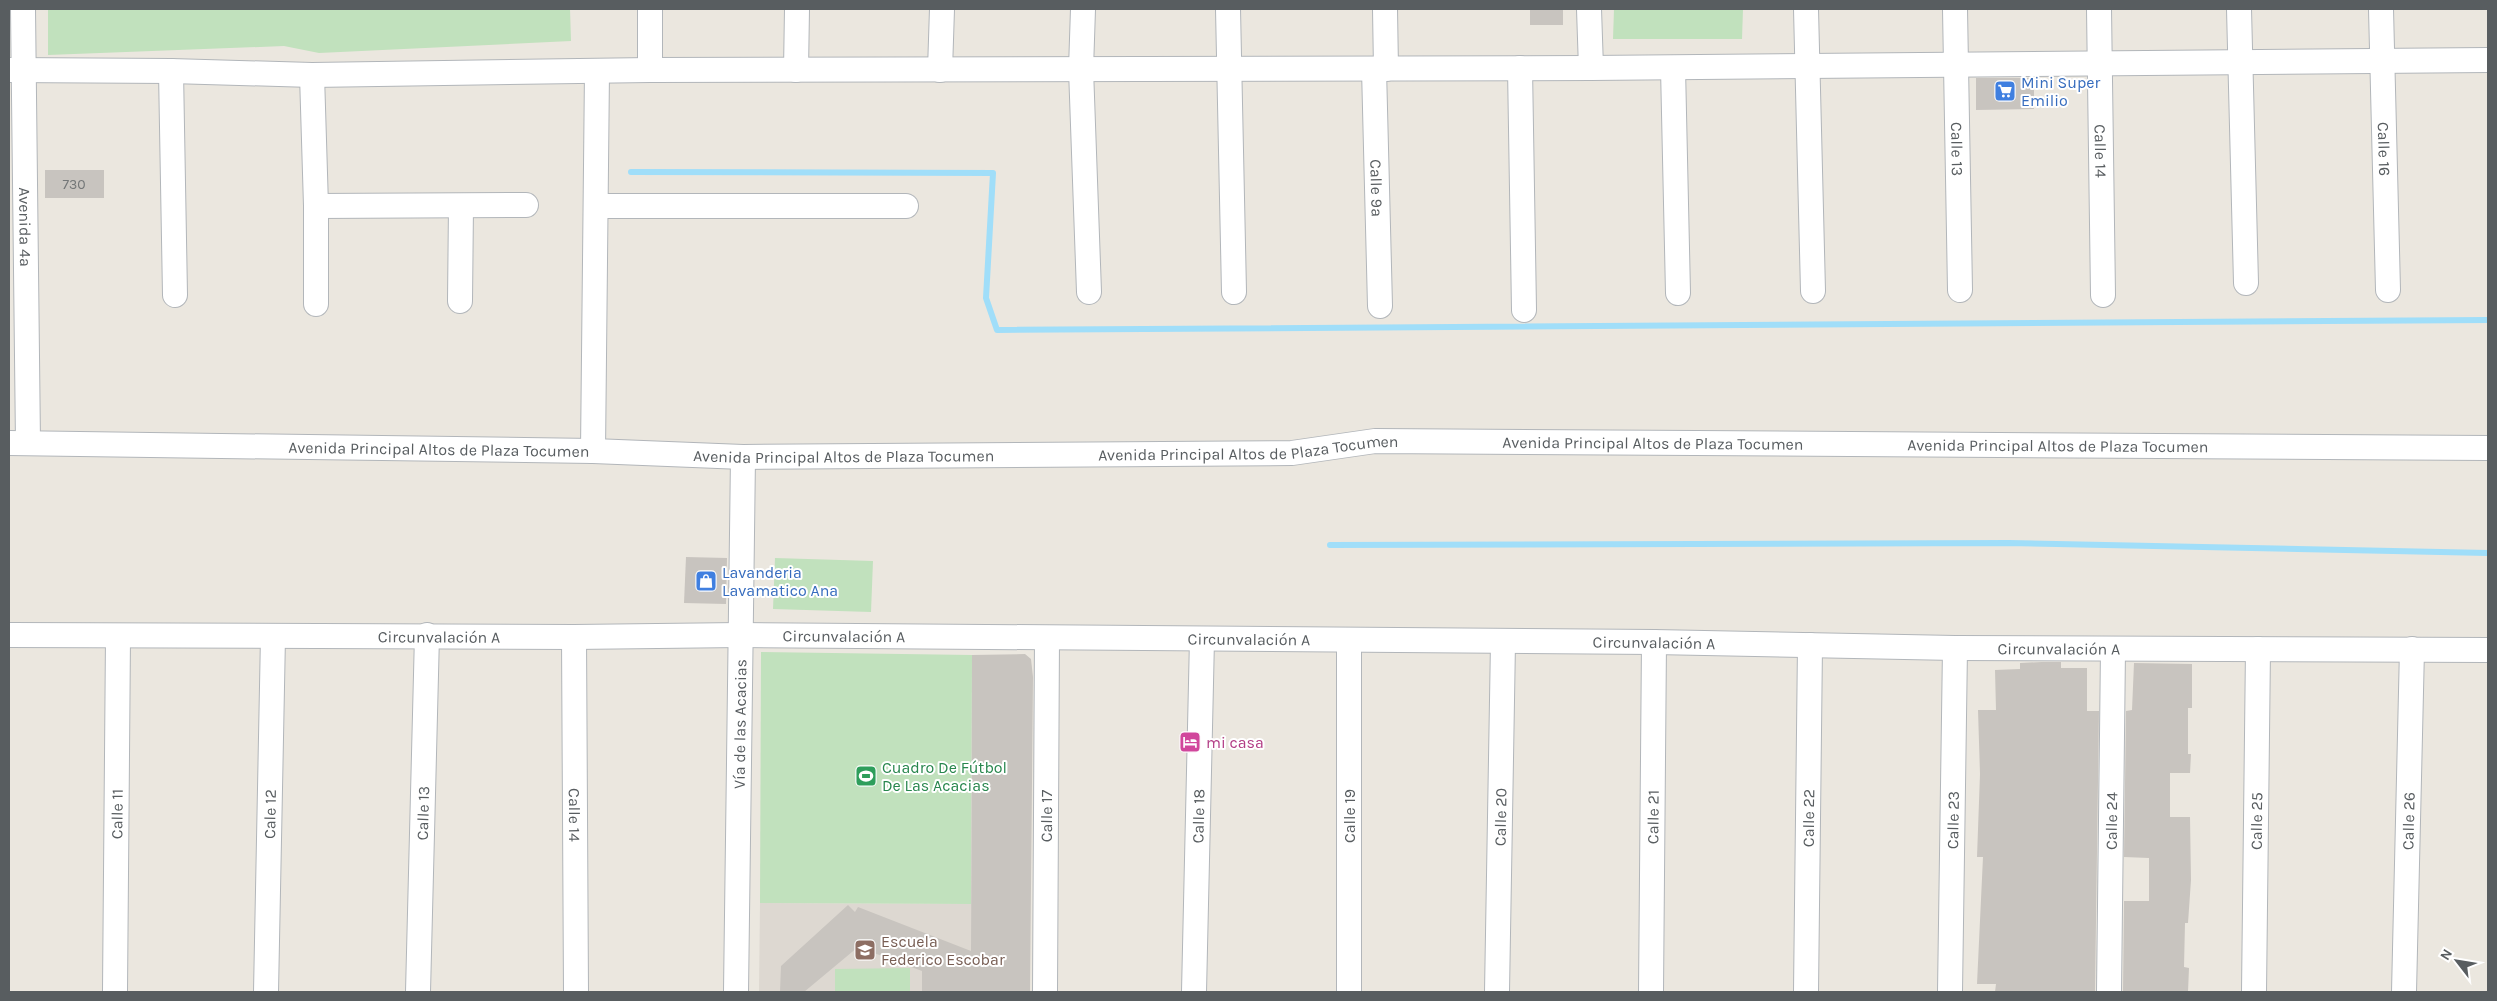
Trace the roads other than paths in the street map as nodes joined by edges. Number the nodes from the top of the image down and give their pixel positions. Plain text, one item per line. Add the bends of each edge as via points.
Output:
1 (23, 9) edge
2 (650, 9) edge
3 (797, 9) edge
4 (942, 9) edge
5 (1083, 9) edge
6 (1228, 9) edge
7 (1385, 9) edge
8 (1590, 9) edge
9 (1806, 9) edge
10 (1955, 9) edge
11 (2098, 9) edge
12 (2239, 9) edge
13 (2381, 9) edge
14 (2488, 60) edge
15 (2382, 61) junction
16 (2098, 63) junction
17 (2240, 63) junction
18 (1957, 65) junction
19 (1806, 66) junction
20 (1520, 68) junction
21 (1591, 68) junction
22 (1673, 68) junction
23 (1081, 69) junction
24 (1229, 69) junction
25 (1380, 69) junction
26 (17, 70) edge
27 (650, 70) junction
28 (796, 70) junction
29 (940, 70) junction
30 (171, 71) junction
31 (597, 71) junction
32 (312, 75) junction
33 (526, 205) dead end
34 (316, 206) junction
35 (462, 206) junction
36 (596, 206) junction
37 (906, 206) dead end
38 (18, 210) edge
39 (2246, 282) dead end
40 (1960, 290) dead end
41 (2388, 290) dead end
42 (1813, 291) dead end
43 (1089, 292) dead end
44 (1234, 292) dead end
45 (1678, 294) dead end
46 (175, 295) dead end
47 (2103, 295) dead end
48 (460, 302) dead end
49 (316, 304) dead end
50 (1380, 306) dead end
51 (1524, 310) dead end
52 (18, 443) edge
53 (2488, 448) edge
54 (593, 451) junction
55 (743, 457) junction
56 (9, 635) edge
57 (740, 635) junction
58 (273, 636) junction
59 (427, 636) junction
60 (118, 637) junction
61 (574, 637) junction
62 (1047, 638) junction
63 (1202, 639) junction
64 (1348, 640) junction
65 (1503, 642) junction
66 (1654, 642) junction
67 (1810, 644) junction
68 (1955, 648) junction
69 (2412, 648) junction
70 (2113, 649) junction
71 (2258, 649) junction
72 (2488, 650) edge
73 (115, 992) edge
74 (266, 992) edge
75 (418, 992) edge
76 (576, 992) edge
77 (736, 992) edge
78 (1045, 992) edge
79 (1194, 992) edge
80 (1349, 992) edge
81 (1497, 992) edge
82 (1651, 992) edge
83 (1806, 992) edge
84 (1950, 992) edge
85 (2109, 992) edge
86 (2254, 992) edge
87 (2404, 992) edge

1 - 26 street, Avenida 4a
2 - 27 street
3 - 28 street
4 - 29 street
5 - 23 street
6 - 24 street
7 - 25 street, Calle 9a
8 - 21 street
9 - 19 street
10 - 18 street, Calle 13
11 - 16 street, Calle 14
12 - 17 street
13 - 15 street, Calle 16
14 - 15 street
15 - 17 street
15 - 41 street, Calle 16
16 - 17 street
16 - 18 street
16 - 47 street, Calle 14
17 - 39 street
18 - 19 street
18 - 40 street, Calle 13
19 - 22 street
19 - 42 street
20 - 21 street
20 - 25 street
20 - 51 street
21 - 22 street
22 - 45 street
23 - 24 street
23 - 29 street
23 - 43 street
24 - 25 street
24 - 44 street
25 - 50 street, Calle 9a
26 - 30 street
26 - 38 street, Avenida 4a
27 - 28 street
27 - 31 street
28 - 29 street
30 - 32 street
30 - 46 street
31 - 32 street
31 - 36 street
32 - 34 street
33 - 35 street
34 - 35 street
34 - 49 street
35 - 48 street
36 - 37 street
36 - 54 street
38 - 52 street, Avenida 4a
52 - 54 street, Avenida Principal Altos de Plaza Tocumen
53 - 55 street, Avenida Principal Altos de Plaza Tocumen via 1375,441 1292,452
54 - 55 street, Avenida Principal Altos de Plaza Tocumen
55 - 57 street, Vía de las Acacias
56 - 60 street, Circunvalación A
57 - 61 street, Circunvalación A
57 - 62 street, Circunvalación A
57 - 77 street, Vía de las Acacias
58 - 59 street, Circunvalación A
58 - 60 street, Circunvalación A
58 - 74 street, Cale 12
59 - 61 street, Circunvalación A
59 - 75 street, Calle 13
60 - 73 street, Calle 11
61 - 76 street, Calle 14
62 - 63 street, Circunvalación A
62 - 78 street, Calle 17
63 - 64 street, Circunvalación A
63 - 79 street, Calle 18
64 - 65 street, Circunvalación A
64 - 80 street, Calle 19
65 - 66 street, Circunvalación A
65 - 81 street, Calle 20
66 - 67 street, Circunvalación A
66 - 82 street, Calle 21
67 - 68 street, Circunvalación A
67 - 83 street, Calle 22
68 - 70 street, Circunvalación A
68 - 84 street, Calle 23
69 - 71 street, Circunvalación A
69 - 72 street, Circunvalación A
69 - 87 street, Calle 26
70 - 71 street, Circunvalación A
70 - 85 street, Calle 24
71 - 86 street, Calle 25

